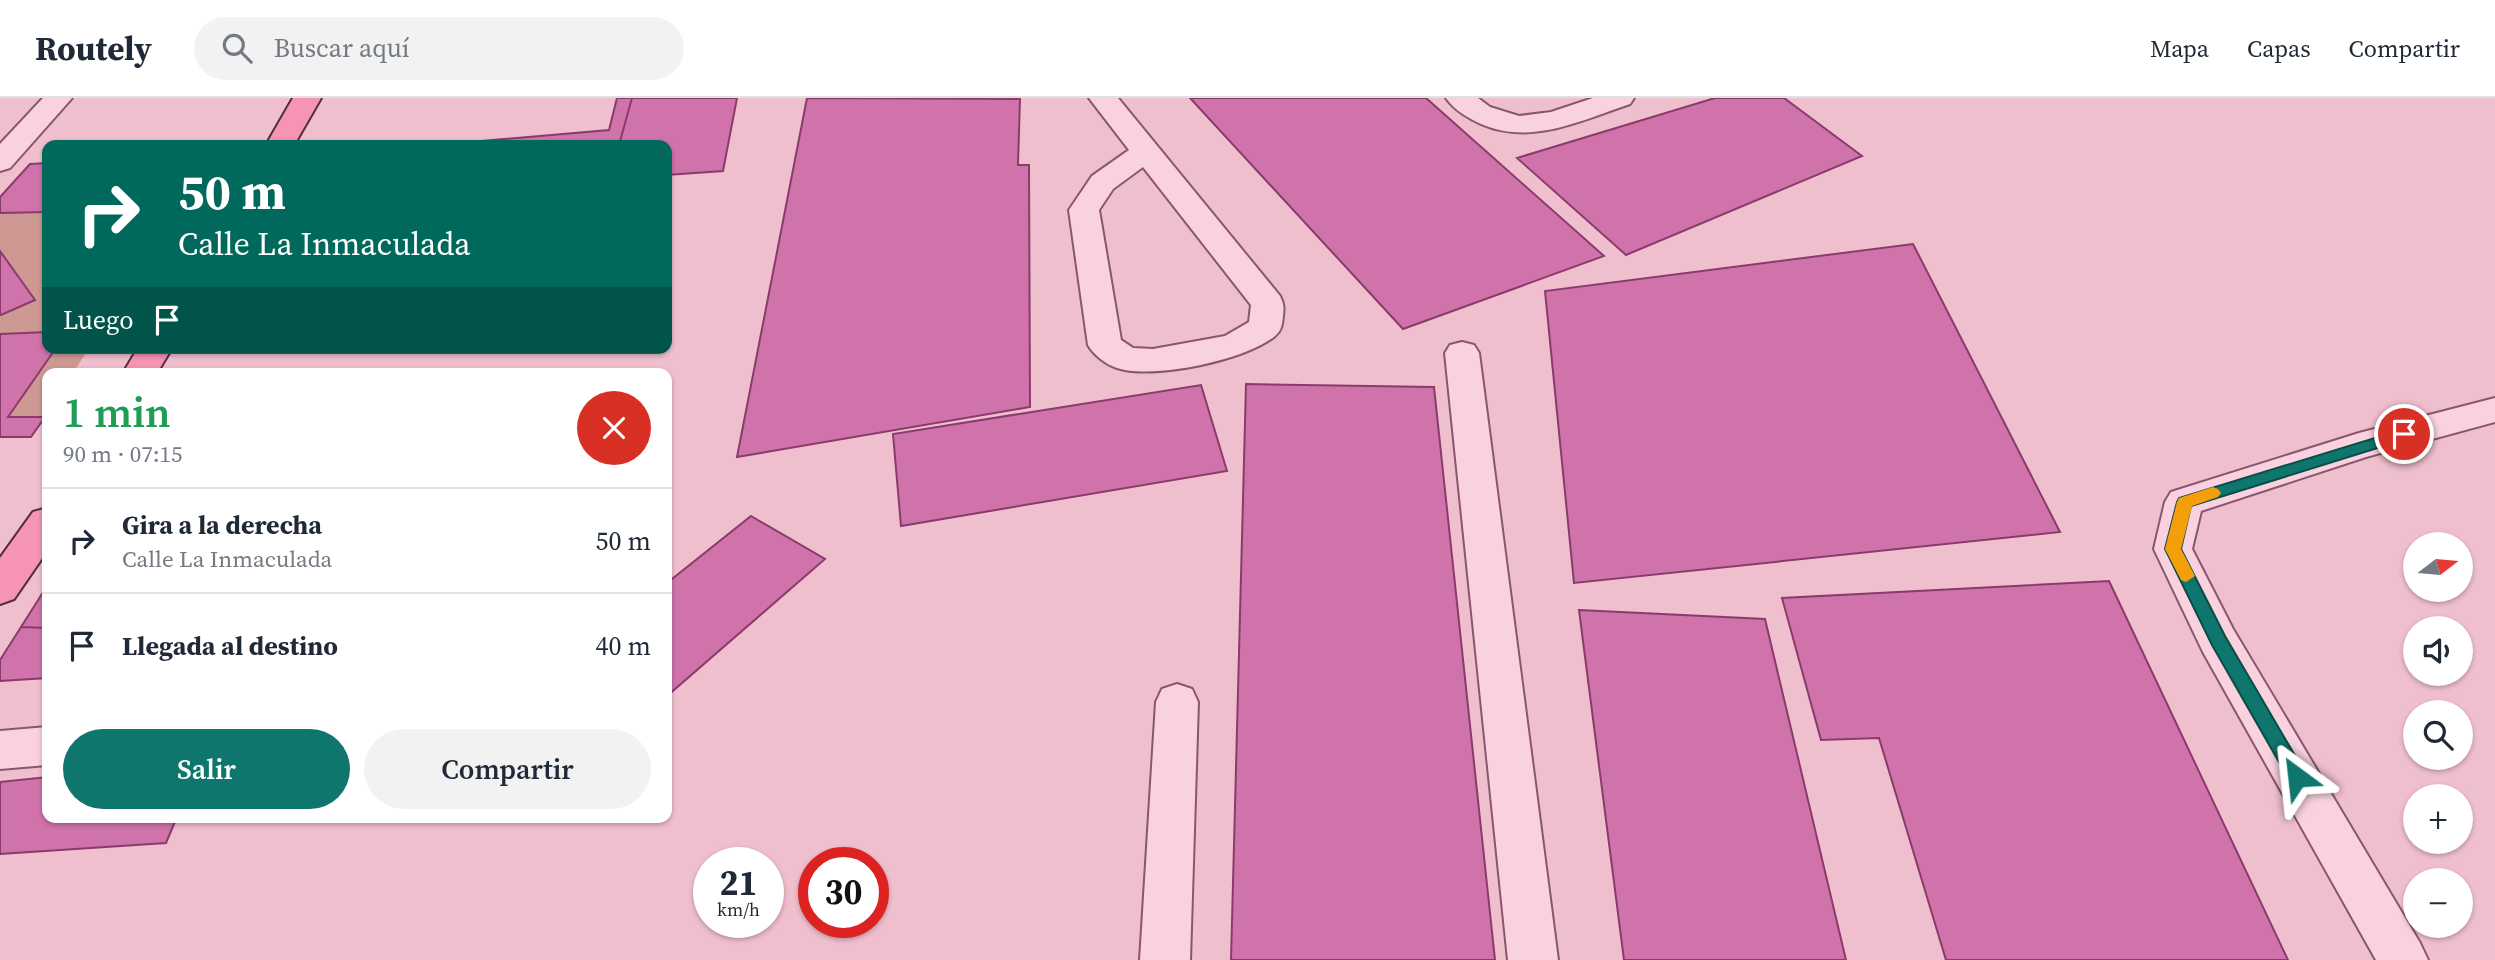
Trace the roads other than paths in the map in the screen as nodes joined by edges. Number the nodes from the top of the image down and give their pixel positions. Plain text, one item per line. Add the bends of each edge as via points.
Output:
1 (58, 98) edge
2 (307, 98) edge
3 (1103, 98) edge
4 (1460, 98) edge
5 (1620, 98) edge
6 (283, 140) edge
7 (1145, 153) junction
8 (0, 162) edge
9 (1462, 354) dead end
10 (2495, 410) edge
11 (42, 529) edge
12 (0, 588) edge
13 (1177, 702) dead end
14 (42, 746) edge
15 (0, 750) edge
16 (1166, 960) edge
17 (1533, 960) edge
18 (2403, 960) edge

1 - 8 street
2 - 6 main road
3 - 7 street
4 - 5 street via 1492,121 1516,126 1539,124
7 - 7 street via 1268,304 1265,327 1234,346 1153,361 1125,359 1105,345 1084,210 1093,191 1112,172
9 - 17 street
10 - 18 street via 2359,446 2185,502 2173,549 2218,640
11 - 12 main road
13 - 16 street
14 - 15 street

